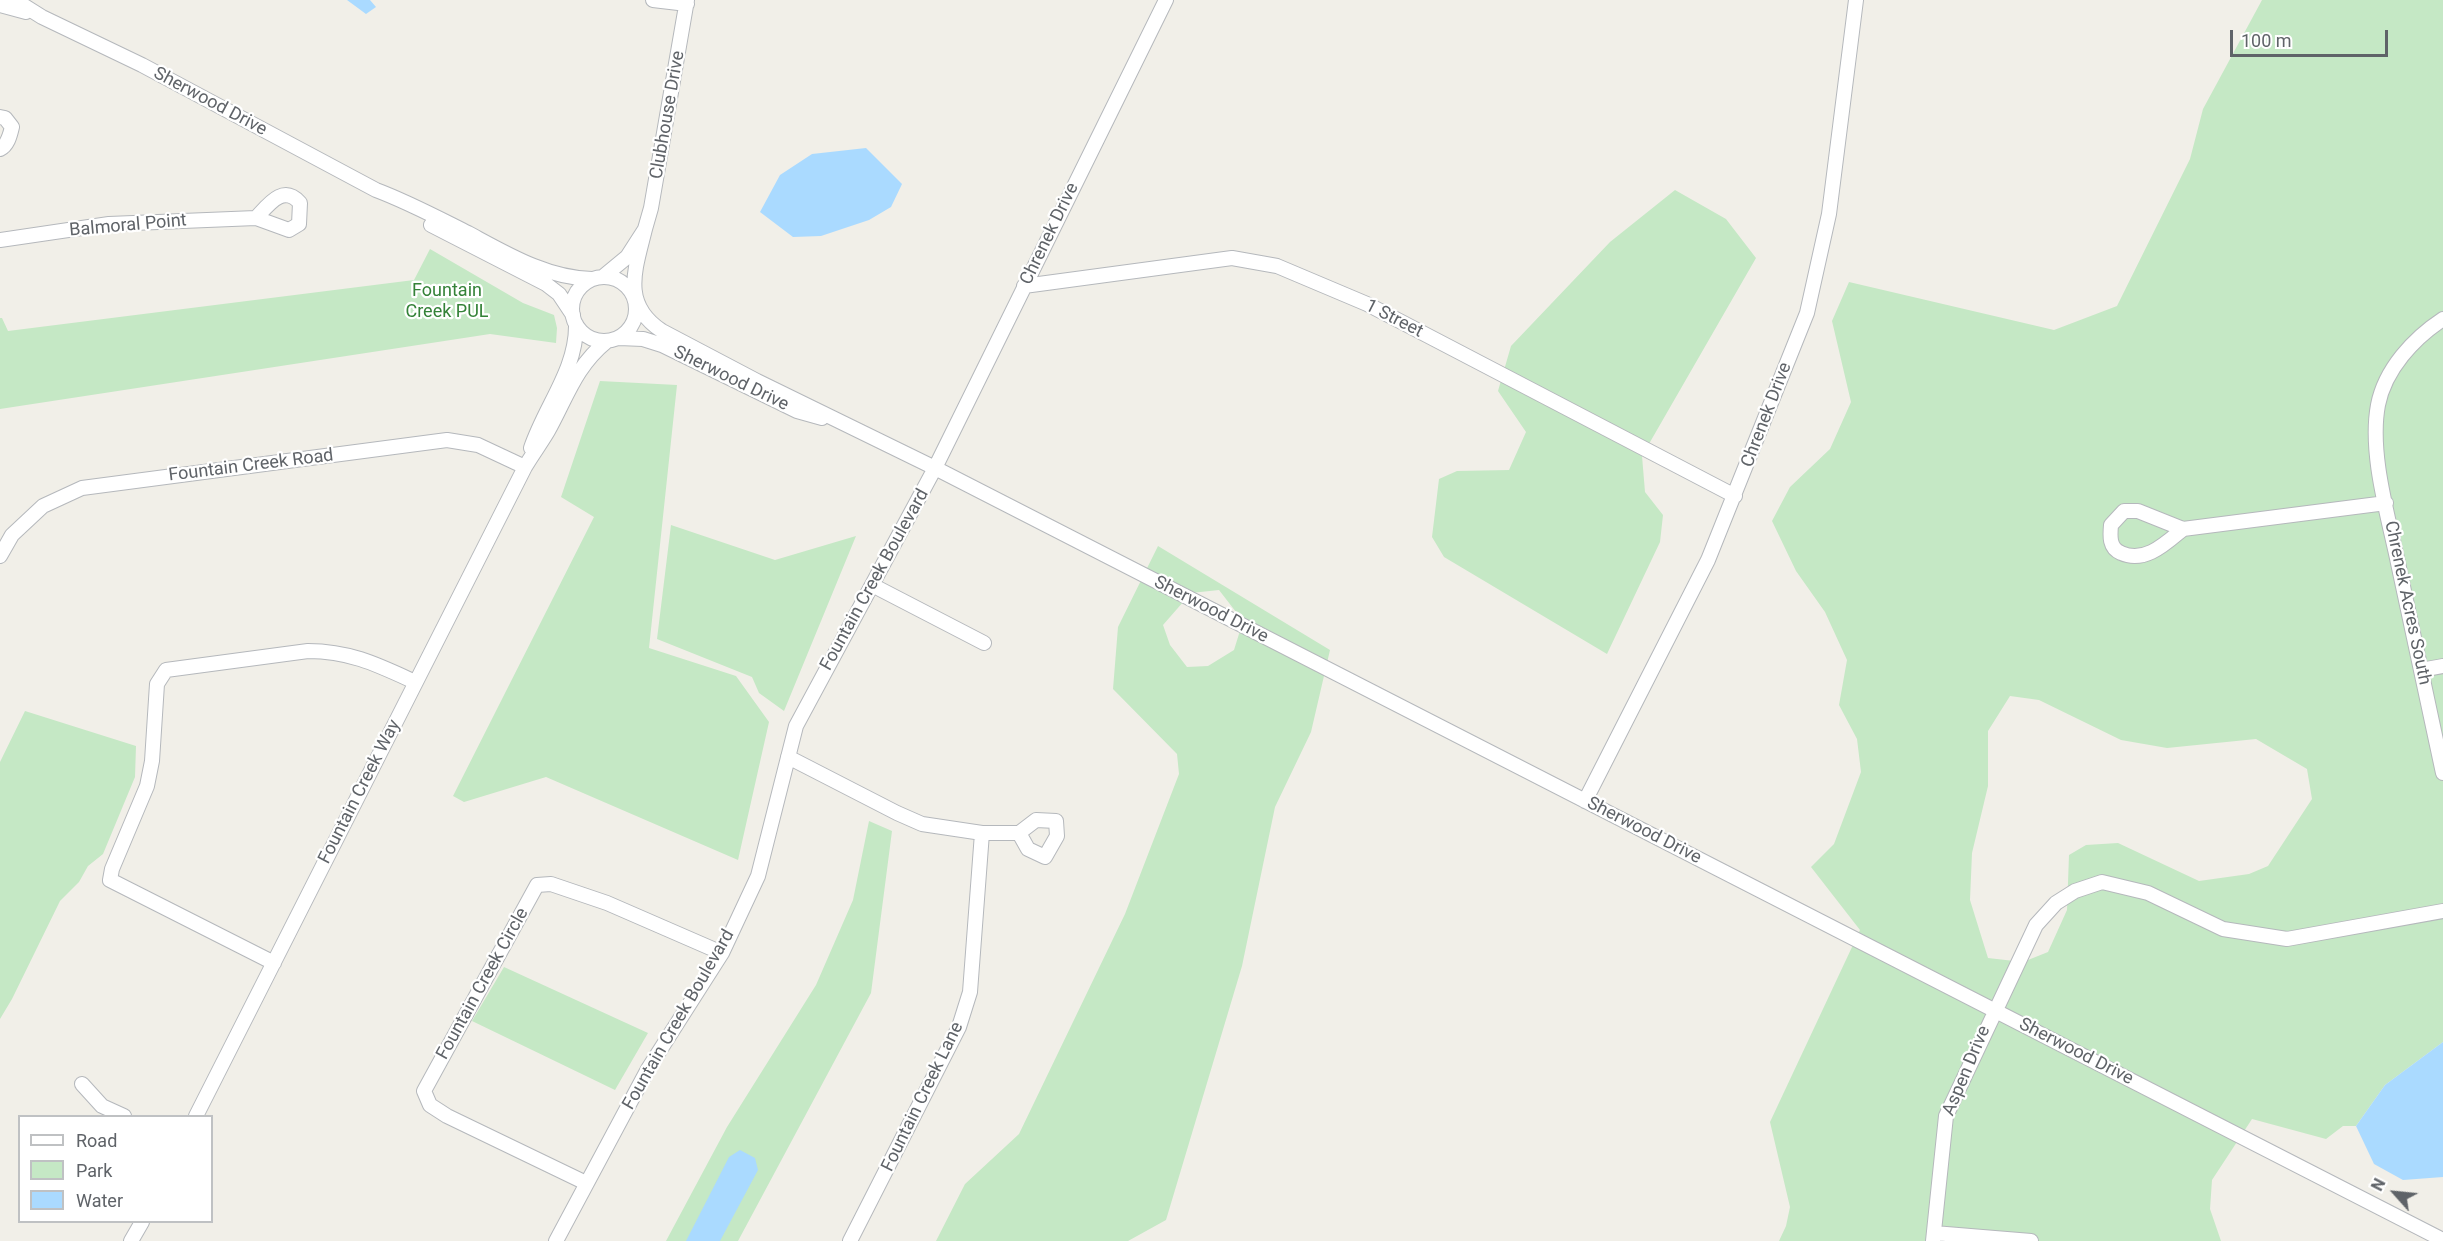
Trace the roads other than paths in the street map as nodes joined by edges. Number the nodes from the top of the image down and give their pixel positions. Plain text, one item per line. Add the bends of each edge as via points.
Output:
1 (15, 0) edge
2 (653, 0) edge
3 (1166, 0) edge
4 (1856, 0) edge
5 (687, 2) edge
6 (0, 6) edge
7 (42, 17) junction
8 (0, 117) edge
9 (0, 149) edge
10 (376, 190) junction
11 (256, 218) dead end
12 (645, 229) junction
13 (0, 240) edge
14 (598, 277) junction
15 (1024, 286) junction
16 (637, 306) junction
17 (2443, 319) edge
18 (574, 320) junction
19 (613, 340) junction
20 (844, 422) junction
21 (525, 467) junction
22 (935, 468) junction
23 (1735, 496) junction
24 (2386, 503) junction
25 (2183, 529) junction
26 (0, 556) edge
27 (872, 585) junction
28 (984, 643) dead end
29 (2443, 666) edge
30 (2421, 670) junction
31 (415, 682) junction
32 (788, 757) junction
33 (2443, 773) edge
34 (1585, 801) junction
35 (982, 833) junction
36 (1019, 833) dead end
37 (2443, 911) edge
38 (722, 953) junction
39 (274, 963) junction
40 (1994, 1010) junction
41 (82, 1084) dead end
42 (122, 1115) edge
43 (197, 1115) edge
44 (586, 1183) junction
45 (141, 1223) edge
46 (1933, 1237) edge
47 (2443, 1239) edge
48 (131, 1241) edge
49 (556, 1241) edge
50 (850, 1241) edge
51 (2031, 1241) edge

1 - 7 street, Sherwood Drive
2 - 5 street
3 - 15 street, Chrenek Drive
4 - 23 street, Chrenek Drive via 1829,214 1807,313
5 - 12 street, Clubhouse Drive
6 - 7 street, Sherwood Drive
7 - 10 street, Sherwood Drive via 142,65
8 - 9 street via 12,127 10,137
10 - 14 street, Sherwood Drive via 556,275
10 - 18 street, Sherwood Drive via 423,220 546,284 559,294
11 - 13 street, Balmoral Point via 109,224
12 - 14 street, Clubhouse Drive via 621,263
12 - 16 street, Clubhouse Drive via 635,270
14 - 16 street via 614,278 630,288
14 - 18 street via 583,284 576,293 572,304
15 - 22 street, Chrenek Drive
15 - 23 street, 1 Street via 1232,258 1277,266 1366,304
16 - 19 street via 633,325
16 - 20 street, Sherwood Drive via 662,331
17 - 24 street, Chrenek Acres South via 2401,357 2379,403 2376,435
18 - 19 street via 589,337
18 - 21 street, Fountain Creek Way via 575,346 570,364 537,429
19 - 20 street, Sherwood Drive via 652,342 797,411
19 - 21 street, Fountain Creek Way via 581,366
20 - 22 street, Sherwood Drive
21 - 26 street, Fountain Creek Road via 478,444 447,440 82,488 43,506 12,535
21 - 31 street, Fountain Creek Way
22 - 27 street, Fountain Creek Boulevard
22 - 34 street, Sherwood Drive
23 - 34 street, Chrenek Drive via 1708,560
24 - 25 street, Chrenek Acres South
24 - 30 street, Chrenek Acres South
25 - 25 street, Chrenek Acres South via 2138,511 2124,512 2111,525 2110,542 2117,552 2129,557 2142,556
27 - 28 street
27 - 32 street, Fountain Creek Boulevard via 796,726
29 - 30 street
30 - 33 street, Chrenek Acres South
31 - 39 street, Fountain Creek Way
31 - 39 street via 357,656 308,651 166,670 157,684 147,786 110,880
32 - 35 street via 922,824
32 - 38 street, Fountain Creek Boulevard via 758,876
34 - 40 street, Sherwood Drive
35 - 36 street
35 - 50 street, Fountain Creek Lane via 970,992 959,1027
37 - 40 street, Aspen Drive via 2286,939 2223,929 2148,893 2102,882 2075,891 2056,903 2036,925
38 - 44 street, Fountain Creek Boulevard via 648,1069
38 - 44 street, Fountain Creek Circle via 607,903 551,884 537,885 424,1091 430,1104 447,1116
39 - 43 street, Fountain Creek Way
40 - 46 street, Aspen Drive via 1946,1116
40 - 47 street, Sherwood Drive
41 - 42 street via 102,1106
44 - 49 street, Fountain Creek Boulevard
45 - 48 street
46 - 51 street

